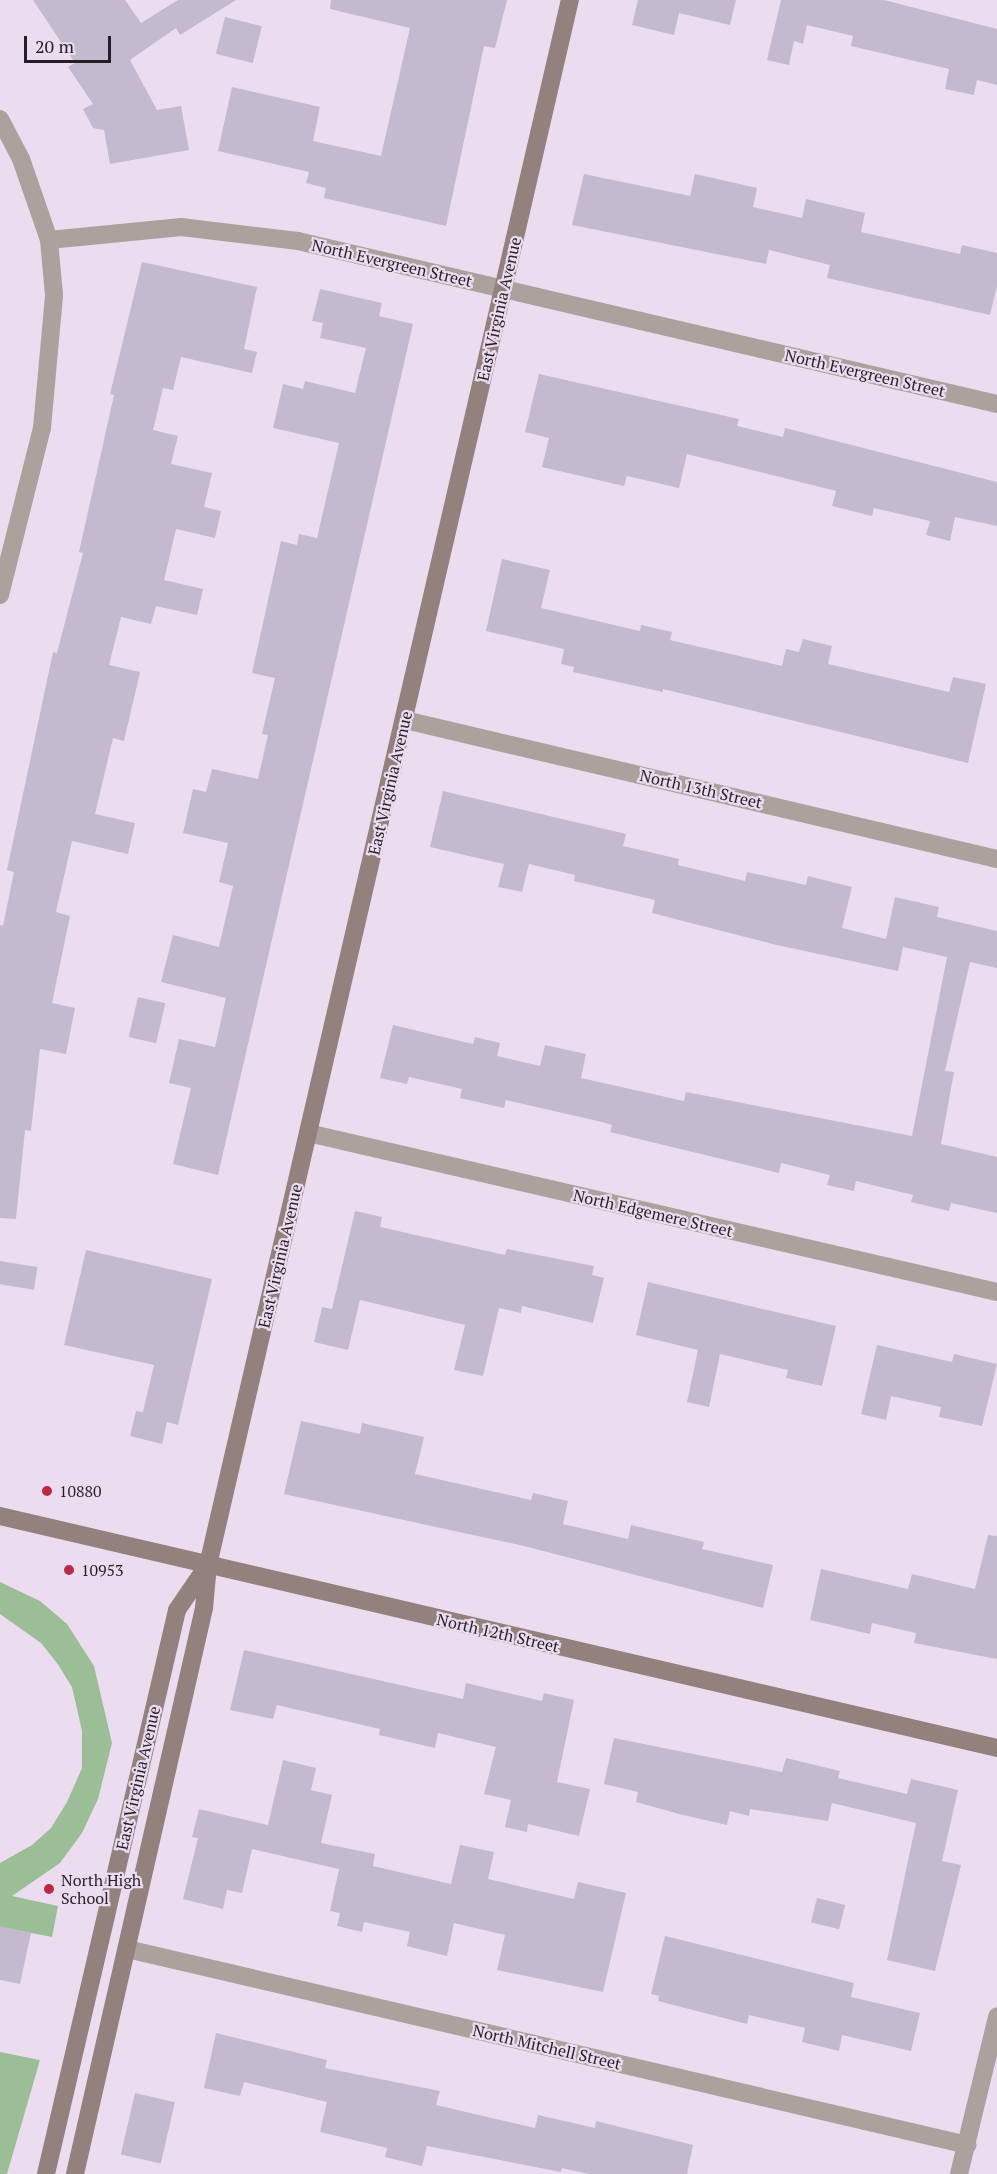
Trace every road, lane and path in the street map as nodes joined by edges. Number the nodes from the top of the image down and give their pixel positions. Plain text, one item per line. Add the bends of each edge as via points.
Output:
1 (570, 0) edge
2 (0, 119) edge
3 (49, 240) junction
4 (504, 290) junction
5 (997, 404) edge
6 (0, 595) edge
7 (405, 720) junction
8 (997, 859) edge
9 (308, 1133) junction
10 (997, 1292) edge
11 (0, 1516) edge
12 (208, 1565) junction
13 (997, 1748) edge
14 (127, 1949) junction
15 (997, 2017) edge
16 (967, 2145) junction
17 (46, 2174) edge
18 (75, 2174) edge
19 (959, 2174) edge

1 - 4 street, East Virginia Avenue
2 - 3 street via 21,159
3 - 4 street, North Evergreen Street via 182,227 240,232 298,241
3 - 6 street via 54,296 42,428
4 - 5 street, North Evergreen Street
4 - 7 street, East Virginia Avenue
7 - 8 street, North 13th Street
7 - 9 street, East Virginia Avenue
9 - 10 street, North Edgemere Street
9 - 12 street, East Virginia Avenue
11 - 12 street, North 12th Street
12 - 13 street, North 12th Street
12 - 14 street, East Virginia Avenue via 204,1608
12 - 17 street, East Virginia Avenue via 177,1610
14 - 16 street, North Mitchell Street
14 - 18 street, East Virginia Avenue
15 - 16 street
16 - 19 street

